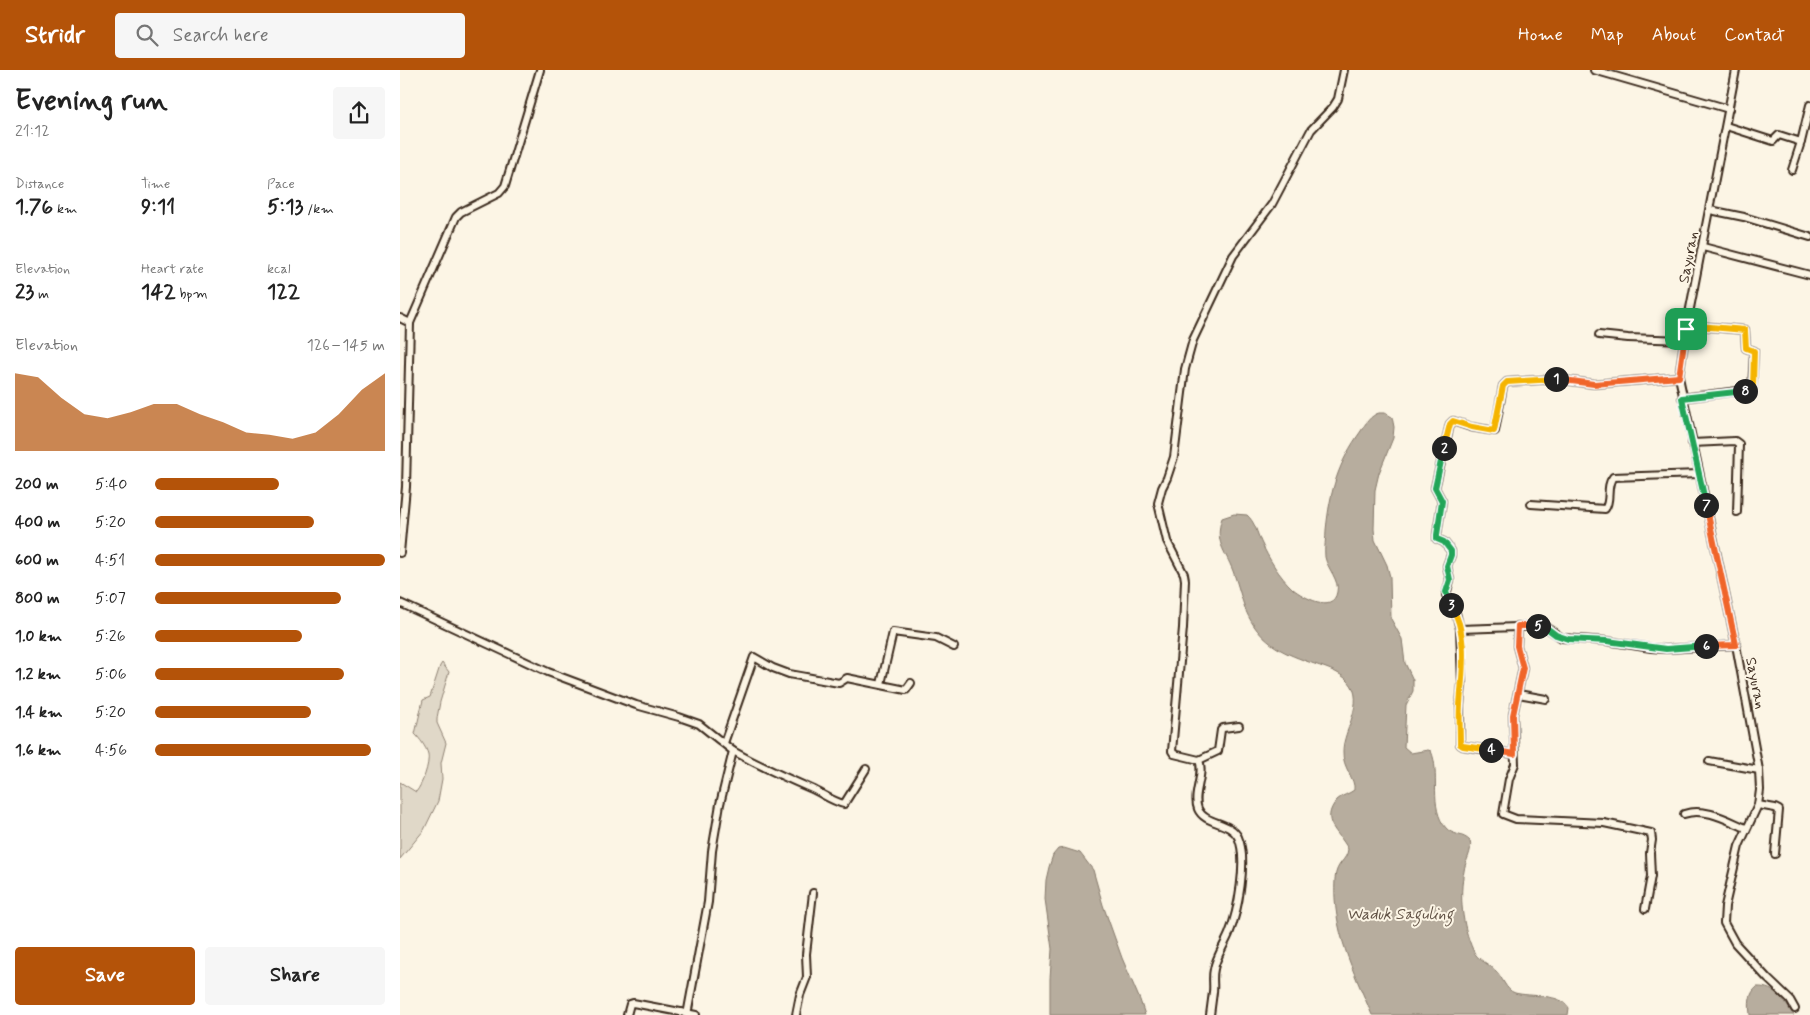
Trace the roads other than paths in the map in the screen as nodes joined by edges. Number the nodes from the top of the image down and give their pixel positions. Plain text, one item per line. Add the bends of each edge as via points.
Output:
1 (540, 70) edge
2 (1344, 70) edge
3 (1594, 70) edge
4 (1736, 70) edge
5 (1810, 105) edge
6 (1730, 109) junction
7 (1726, 126) junction
8 (1800, 142) junction
9 (1792, 170) dead end
10 (1710, 210) junction
11 (1810, 237) edge
12 (1703, 246) junction
13 (1810, 275) edge
14 (400, 318) edge
15 (410, 323) junction
16 (1687, 325) junction
17 (1599, 335) dead end
18 (1684, 340) junction
19 (1679, 377) junction
20 (1682, 398) junction
21 (1692, 443) junction
22 (1699, 474) junction
23 (1531, 504) dead end
24 (1737, 512) dead end
25 (400, 552) edge
26 (400, 603) edge
27 (1518, 626) junction
28 (1460, 629) junction
29 (1736, 645) junction
30 (954, 647) dead end
31 (911, 683) dead end
32 (881, 684) junction
33 (1518, 694) junction
34 (1546, 699) dead end
35 (1240, 726) dead end
36 (724, 743) junction
37 (733, 751) junction
38 (1514, 754) junction
39 (1199, 760) junction
40 (1709, 761) dead end
41 (866, 769) dead end
42 (1759, 770) junction
43 (1758, 804) junction
44 (1684, 814) dead end
45 (1746, 828) junction
46 (1775, 854) dead end
47 (812, 893) dead end
48 (1645, 909) dead end
49 (1795, 1009) dead end
50 (687, 1014) edge
51 (627, 1015) edge
52 (696, 1015) edge
53 (796, 1015) edge
54 (1210, 1015) edge

1 - 15 street via 505,186 456,217
2 - 39 street via 1334,107 1311,130 1272,204 1233,256 1188,354 1174,457 1158,503 1167,541 1185,580 1172,751
3 - 6 street
4 - 6 street, Sayuran
5 - 8 street
6 - 7 street, Sayuran
7 - 8 street via 1773,141 1779,135
7 - 10 street, Sayuran
8 - 9 street
10 - 11 street
10 - 12 street, Sayuran
12 - 13 street
12 - 16 street, Sayuran
14 - 15 street
15 - 25 street via 405,510
16 - 18 street, Sayuran
16 - 20 street via 1745,330 1746,348 1754,351 1754,382 1750,392
17 - 18 street
18 - 19 street, Sayuran
19 - 20 street, Sayuran
19 - 28 street via 1594,384 1556,379 1509,381 1503,386 1494,431 1453,421 1450,424 1435,488 1442,501 1437,539 1451,551 1446,595
20 - 21 street, Sayuran
21 - 22 street, Sayuran
21 - 24 street via 1735,441 1739,444
22 - 23 street via 1613,477 1605,509
22 - 29 street, Sayuran
26 - 36 street via 548,672 636,705 699,724
27 - 28 street
27 - 29 street via 1544,626 1562,638 1651,648
27 - 33 street via 1517,646 1523,668
28 - 38 street via 1460,744
29 - 42 street, Sayuran
30 - 32 street via 936,638 893,632
31 - 32 street via 906,690
32 - 36 street via 847,678 840,683 824,682 784,672 754,657
33 - 34 street
33 - 38 street via 1513,715
35 - 39 street via 1223,728 1218,751
36 - 37 street
37 - 41 street via 781,777 844,804
37 - 50 street via 720,804 708,902
38 - 48 street via 1515,768 1509,779 1504,815 1604,823 1652,835 1651,876
39 - 54 street via 1198,809 1202,815 1236,834 1241,858 1239,902 1214,970
40 - 42 street
42 - 43 street, Sayuran
43 - 45 street, Sayuran
43 - 46 street via 1779,810
44 - 45 street via 1702,812
45 - 49 street, Sayuran via 1725,906 1724,923 1735,943
47 - 53 street via 807,977
50 - 51 street via 633,1003
50 - 52 street

